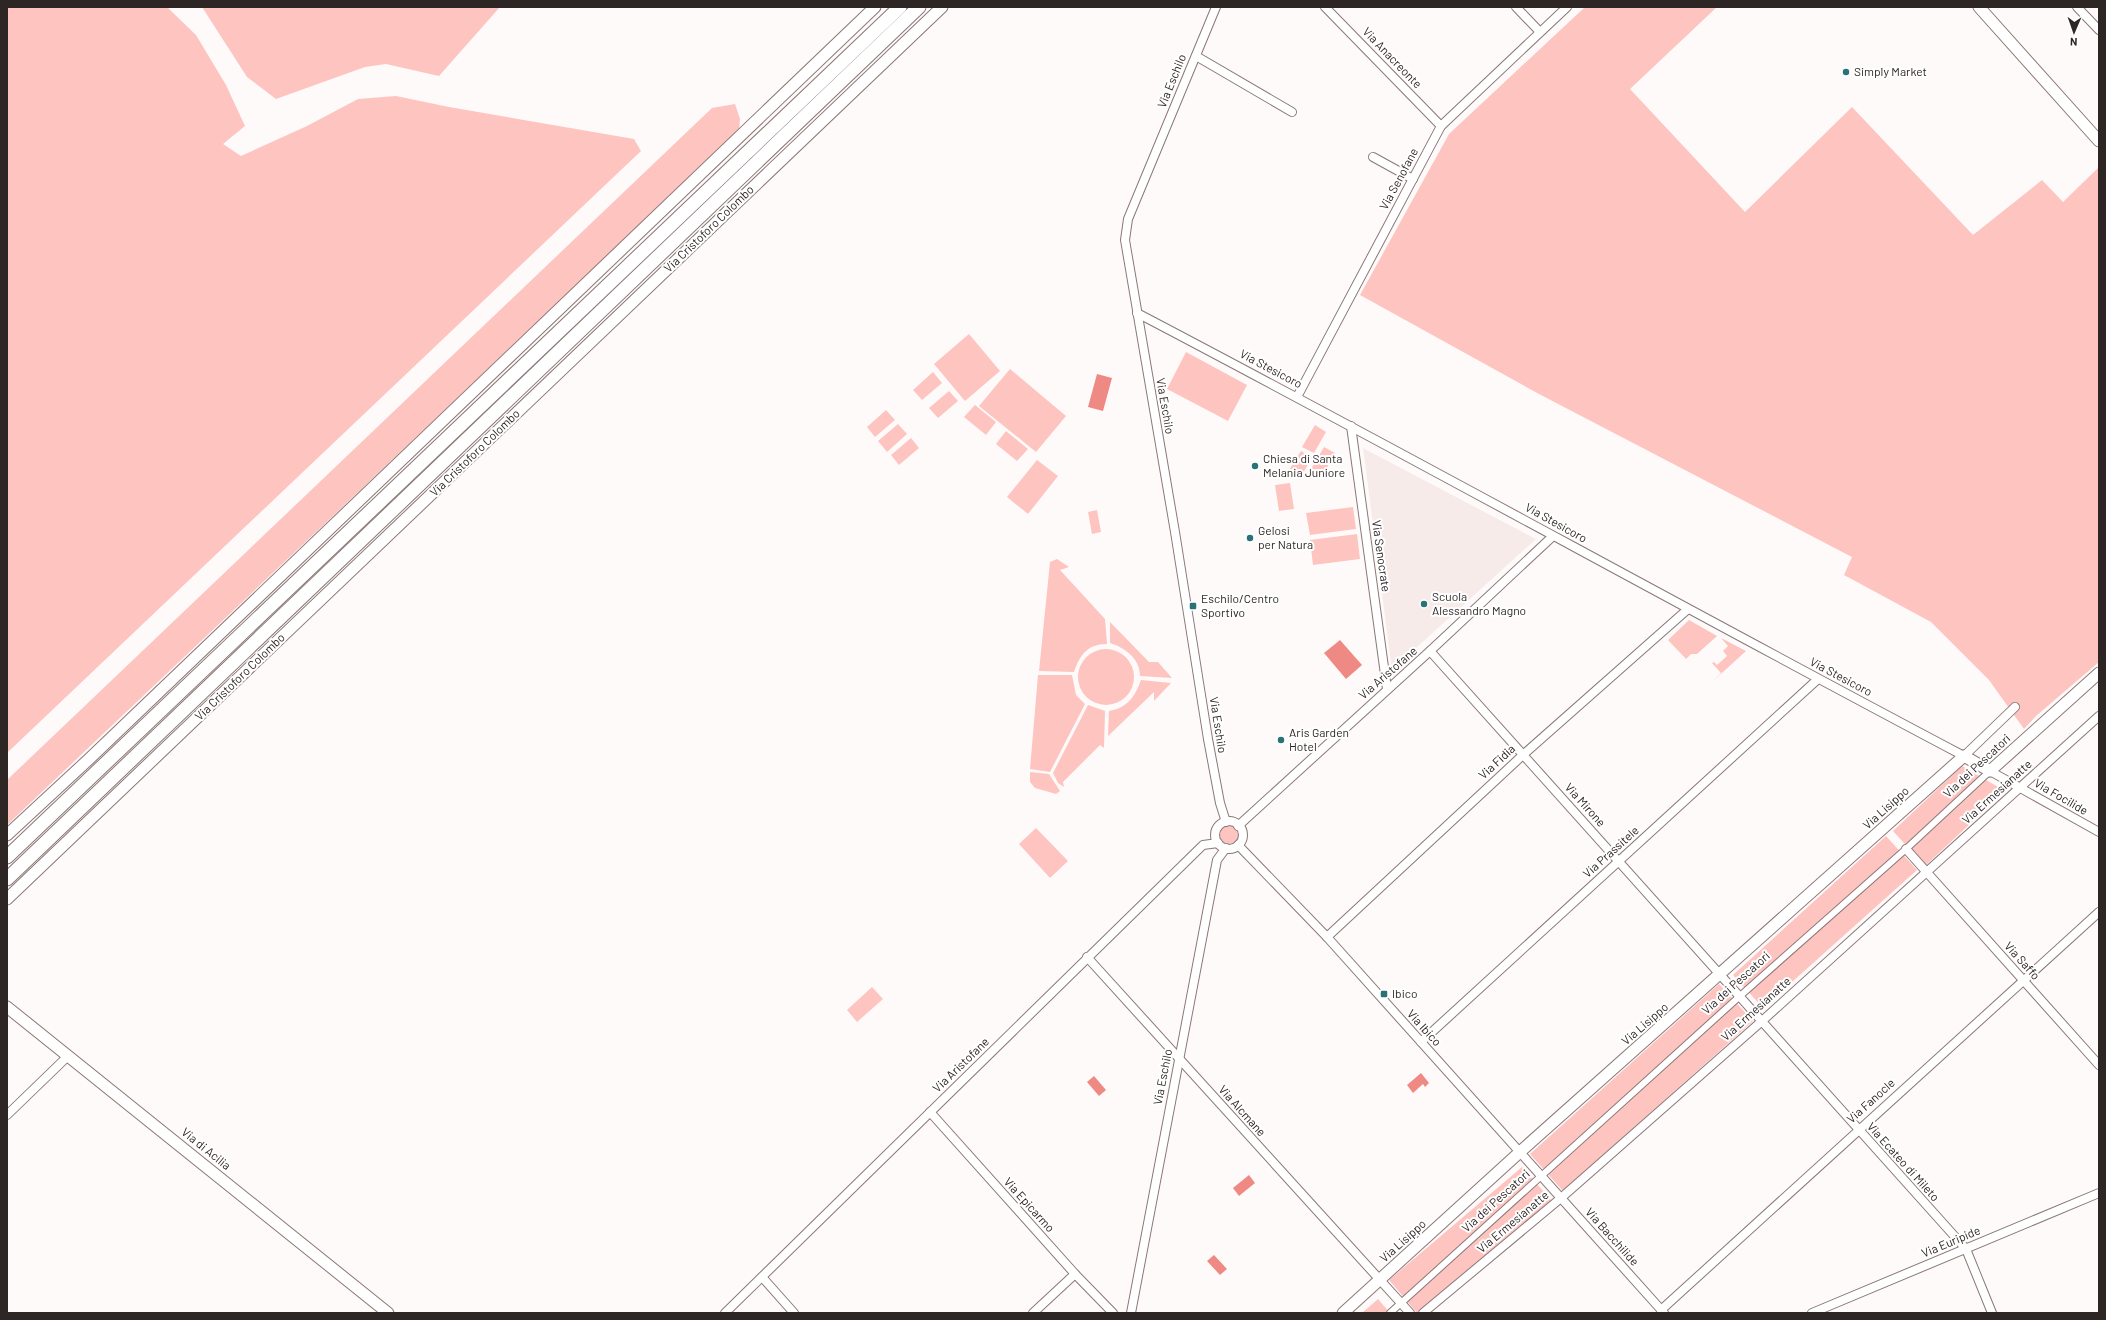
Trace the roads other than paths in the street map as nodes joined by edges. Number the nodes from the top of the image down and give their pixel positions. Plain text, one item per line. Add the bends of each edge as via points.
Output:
1 (875, 7) edge
2 (900, 7) edge
3 (919, 7) edge
4 (942, 7) edge
5 (1216, 7) edge
6 (1325, 7) edge
7 (1516, 7) edge
8 (1567, 7) edge
9 (1979, 7) edge
10 (2077, 7) edge
11 (2099, 30) edge
12 (1540, 32) junction
13 (1196, 56) junction
14 (1292, 112) dead end
15 (1441, 126) junction
16 (2099, 141) edge
17 (1373, 157) dead end
18 (1413, 179) junction
19 (1137, 314) junction
20 (1297, 397) junction
21 (1351, 426) junction
22 (1553, 536) junction
23 (1688, 608) junction
24 (1430, 651) junction
25 (2099, 673) edge
26 (1818, 679) junction
27 (1387, 689) junction
28 (2015, 707) dead end
29 (2099, 716) edge
30 (1524, 754) junction
31 (1964, 756) junction
32 (88, 760) junction
33 (108, 761) junction
34 (1990, 771) junction
35 (2020, 787) junction
36 (1226, 822) junction
37 (1238, 826) junction
38 (2099, 832) edge
39 (7, 835) edge
40 (1218, 843) junction
41 (1238, 845) junction
42 (1226, 848) junction
43 (1906, 849) junction
44 (7, 857) edge
45 (1618, 861) junction
46 (1927, 873) junction
47 (7, 878) edge
48 (7, 899) edge
49 (2099, 912) edge
50 (1327, 937) junction
51 (1087, 957) junction
52 (1720, 975) junction
53 (2024, 980) junction
54 (1740, 996) junction
55 (7, 1007) edge
56 (1762, 1021) junction
57 (1421, 1042) junction
58 (68, 1056) junction
59 (1179, 1060) junction
60 (2099, 1065) edge
61 (930, 1112) junction
62 (7, 1115) edge
63 (1858, 1130) junction
64 (1521, 1151) junction
65 (1542, 1177) junction
66 (2099, 1193) edge
67 (1561, 1198) junction
68 (1966, 1249) junction
69 (1075, 1274) junction
70 (762, 1277) junction
71 (1379, 1280) junction
72 (1401, 1304) junction
73 (1662, 1311) edge
74 (388, 1313) edge
75 (725, 1313) edge
76 (794, 1313) edge
77 (1033, 1313) edge
78 (1113, 1313) edge
79 (1131, 1313) edge
80 (1343, 1313) edge
81 (1390, 1313) edge
82 (1410, 1313) edge
83 (1423, 1313) edge
84 (1812, 1313) edge
85 (1992, 1313) edge

1 - 32 street
2 - 33 main road
3 - 47 main road, Via Cristoforo Colombo
4 - 48 street, Via Cristoforo Colombo
5 - 13 street, Via Eschilo
6 - 15 street, Via Anacreonte
7 - 12 street
8 - 12 street, Via Senofane
9 - 16 street
10 - 11 street
12 - 15 street, Via Senofane
13 - 14 street
13 - 19 street, Via Eschilo via 1126,225 1126,244
15 - 18 street, Via Senofane
17 - 18 street
18 - 20 street, Via Senofane
19 - 20 street, Via Stesicoro
19 - 36 street, Via Eschilo via 1208,739
20 - 21 street, Via Stesicoro
21 - 22 street, Via Stesicoro
21 - 27 street, Via Senocrate
22 - 23 street, Via Stesicoro
22 - 24 street, Via Aristofane
23 - 26 street, Via Stesicoro
23 - 30 street, Via Fidia
24 - 27 street, Via Aristofane
24 - 30 street, Via Mirone
25 - 34 street, Via dei Pescatori
26 - 31 street, Via Stesicoro
26 - 45 street, Via Prassitele
27 - 37 street, Via Aristofane
28 - 31 street
29 - 35 street, Via Ermesianatte
30 - 45 street, Via Mirone
30 - 50 street, Via Fidia
31 - 34 street, Via Stesicoro
31 - 52 street, Via Lisippo
32 - 33 street
32 - 39 street
33 - 44 main road
34 - 35 street, Via Focilide
34 - 43 street, Via dei Pescatori
35 - 38 street, Via Focilide
35 - 46 street, Via Ermesianatte
36 - 37 street via 1233,822
36 - 40 street via 1215,832
37 - 41 street via 1242,836
40 - 42 street
40 - 51 street, Via Aristofane via 1203,845
41 - 42 street
41 - 50 street, Via Ibico
42 - 59 street, Via Eschilo via 1217,860
43 - 46 street, Via Saffo
43 - 54 street, Via dei Pescatori
45 - 52 street, Via Mirone
45 - 57 street, Via Prassitele
46 - 53 street, Via Saffo
46 - 56 street, Via Ermesianatte
49 - 53 street, Via Fanocle
50 - 57 street, Via Ibico
51 - 59 street, Via Alcmane
51 - 61 street, Via Aristofane
52 - 54 street, Via Mirone
52 - 64 street, Via Lisippo
53 - 60 street, Via Saffo
53 - 63 street, Via Fanocle
54 - 56 street, Via Ecateo di Mileto
54 - 65 street, Via dei Pescatori
55 - 58 street, Via di Acilia
56 - 63 street, Via Ecateo di Mileto
56 - 67 street, Via Ermesianatte
57 - 64 street, Via Ibico
58 - 62 street
58 - 74 street, Via di Acilia
59 - 71 street, Via Alcmane
59 - 79 street, Via Eschilo
61 - 69 street, Via Epicarmo
61 - 70 street, Via Aristofane
63 - 68 street, Via Ecateo di Mileto
63 - 73 street, Via Fanocle
64 - 65 street, Via Ibico
64 - 71 street, Via Lisippo
65 - 67 street, Via Bacchilide
65 - 72 street, Via dei Pescatori
66 - 68 street, Via Euripide
67 - 73 street, Via Bacchilide
67 - 83 street, Via Ermesianatte
68 - 84 street, Via Euripide
68 - 85 street, Via Ecateo di Mileto
69 - 77 street
69 - 78 street, Via Epicarmo
70 - 75 street, Via Aristofane
70 - 76 street
71 - 72 street, Via Alcmane
71 - 80 street, Via Lisippo
72 - 81 street, Via dei Pescatori
72 - 82 street, Via Alcmane

